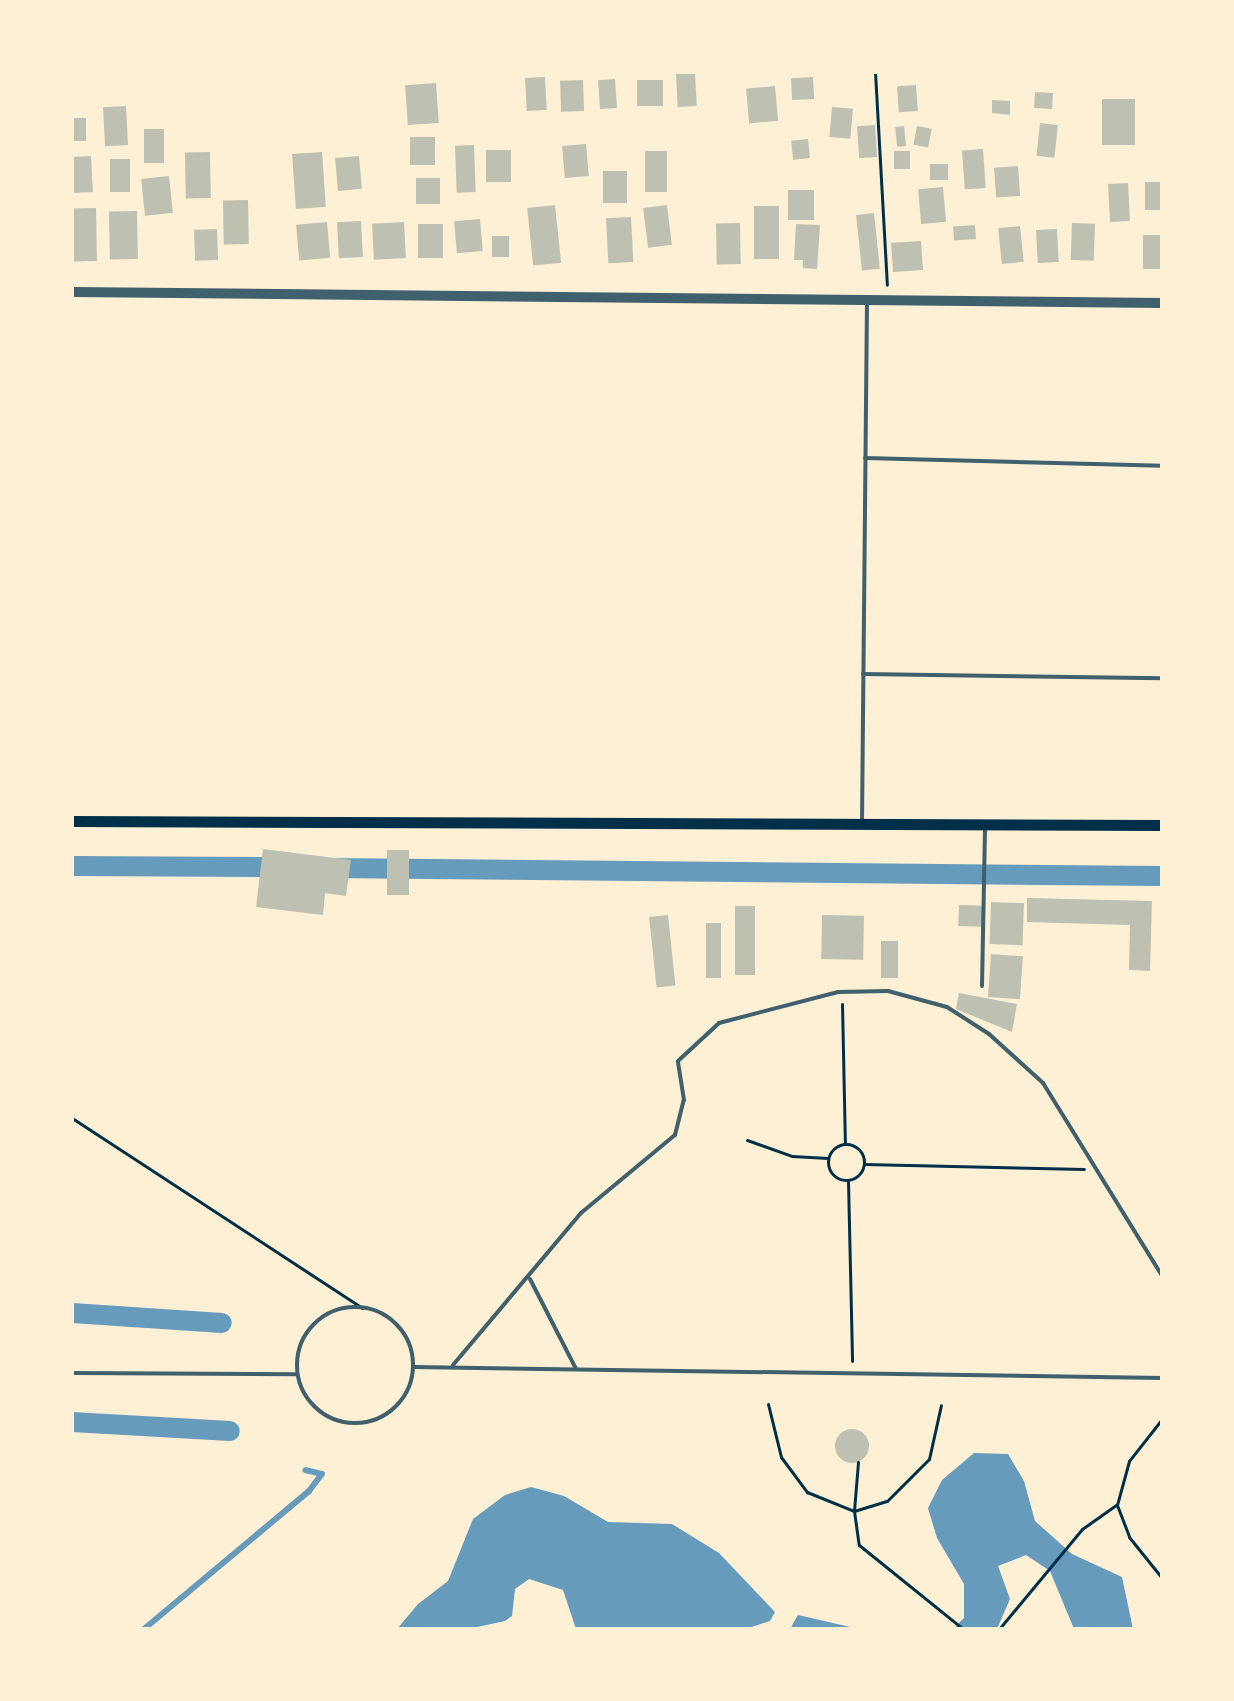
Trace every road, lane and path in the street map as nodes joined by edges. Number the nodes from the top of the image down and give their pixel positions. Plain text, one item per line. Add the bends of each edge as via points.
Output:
1 (875, 72) edge
2 (72, 292) edge
3 (867, 301) junction
4 (888, 301) junction
5 (1162, 303) edge
6 (865, 458) junction
7 (1162, 466) edge
8 (863, 674) junction
9 (1162, 678) edge
10 (72, 821) edge
11 (862, 823) junction
12 (985, 823) junction
13 (1162, 825) edge
14 (982, 986) dead end
15 (841, 992) junction
16 (72, 1118) edge
17 (747, 1140) dead end
18 (845, 1144) junction
19 (828, 1158) junction
20 (864, 1164) junction
21 (1095, 1169) junction
22 (848, 1181) junction
23 (1162, 1276) edge
24 (529, 1278) junction
25 (362, 1308) junction
26 (453, 1365) junction
27 (414, 1367) junction
28 (576, 1369) junction
29 (72, 1373) edge
30 (296, 1374) junction
31 (852, 1374) junction
32 (1162, 1378) edge
33 (768, 1404) dead end
34 (941, 1405) dead end
35 (1162, 1419) edge
36 (858, 1462) dead end
37 (1117, 1505) junction
38 (854, 1511) junction
39 (1162, 1578) edge
40 (963, 1629) edge
41 (999, 1629) edge

1 - 4 path
2 - 3 street
3 - 4 street
3 - 6 lane
4 - 5 street
6 - 7 lane
6 - 8 lane
8 - 9 lane
8 - 11 lane
10 - 11 main road
11 - 12 main road
12 - 13 main road
12 - 14 lane
15 - 18 path
15 - 21 lane via 888,991 947,1007 989,1034 1043,1083
15 - 24 lane via 765,1007 719,1023 678,1061 684,1100 675,1135 581,1213
16 - 25 path
17 - 19 path via 792,1156
18 - 19 path
18 - 20 path via 862,1152
19 - 22 path via 832,1175
20 - 21 path
20 - 22 path
21 - 23 lane
22 - 31 path
24 - 26 lane
24 - 28 lane
25 - 27 lane via 371,1307 403,1329
25 - 30 lane via 332,1310 303,1335
26 - 27 lane
26 - 28 lane
27 - 30 lane via 403,1400 376,1420 352,1422 341,1422 311,1405
28 - 31 lane
29 - 30 lane
31 - 32 lane
33 - 38 path via 781,1457 807,1492
34 - 38 path via 929,1459 887,1501
35 - 37 path via 1129,1461
36 - 38 path
37 - 39 path via 1129,1537
37 - 41 path via 1082,1529
38 - 40 path via 859,1545

